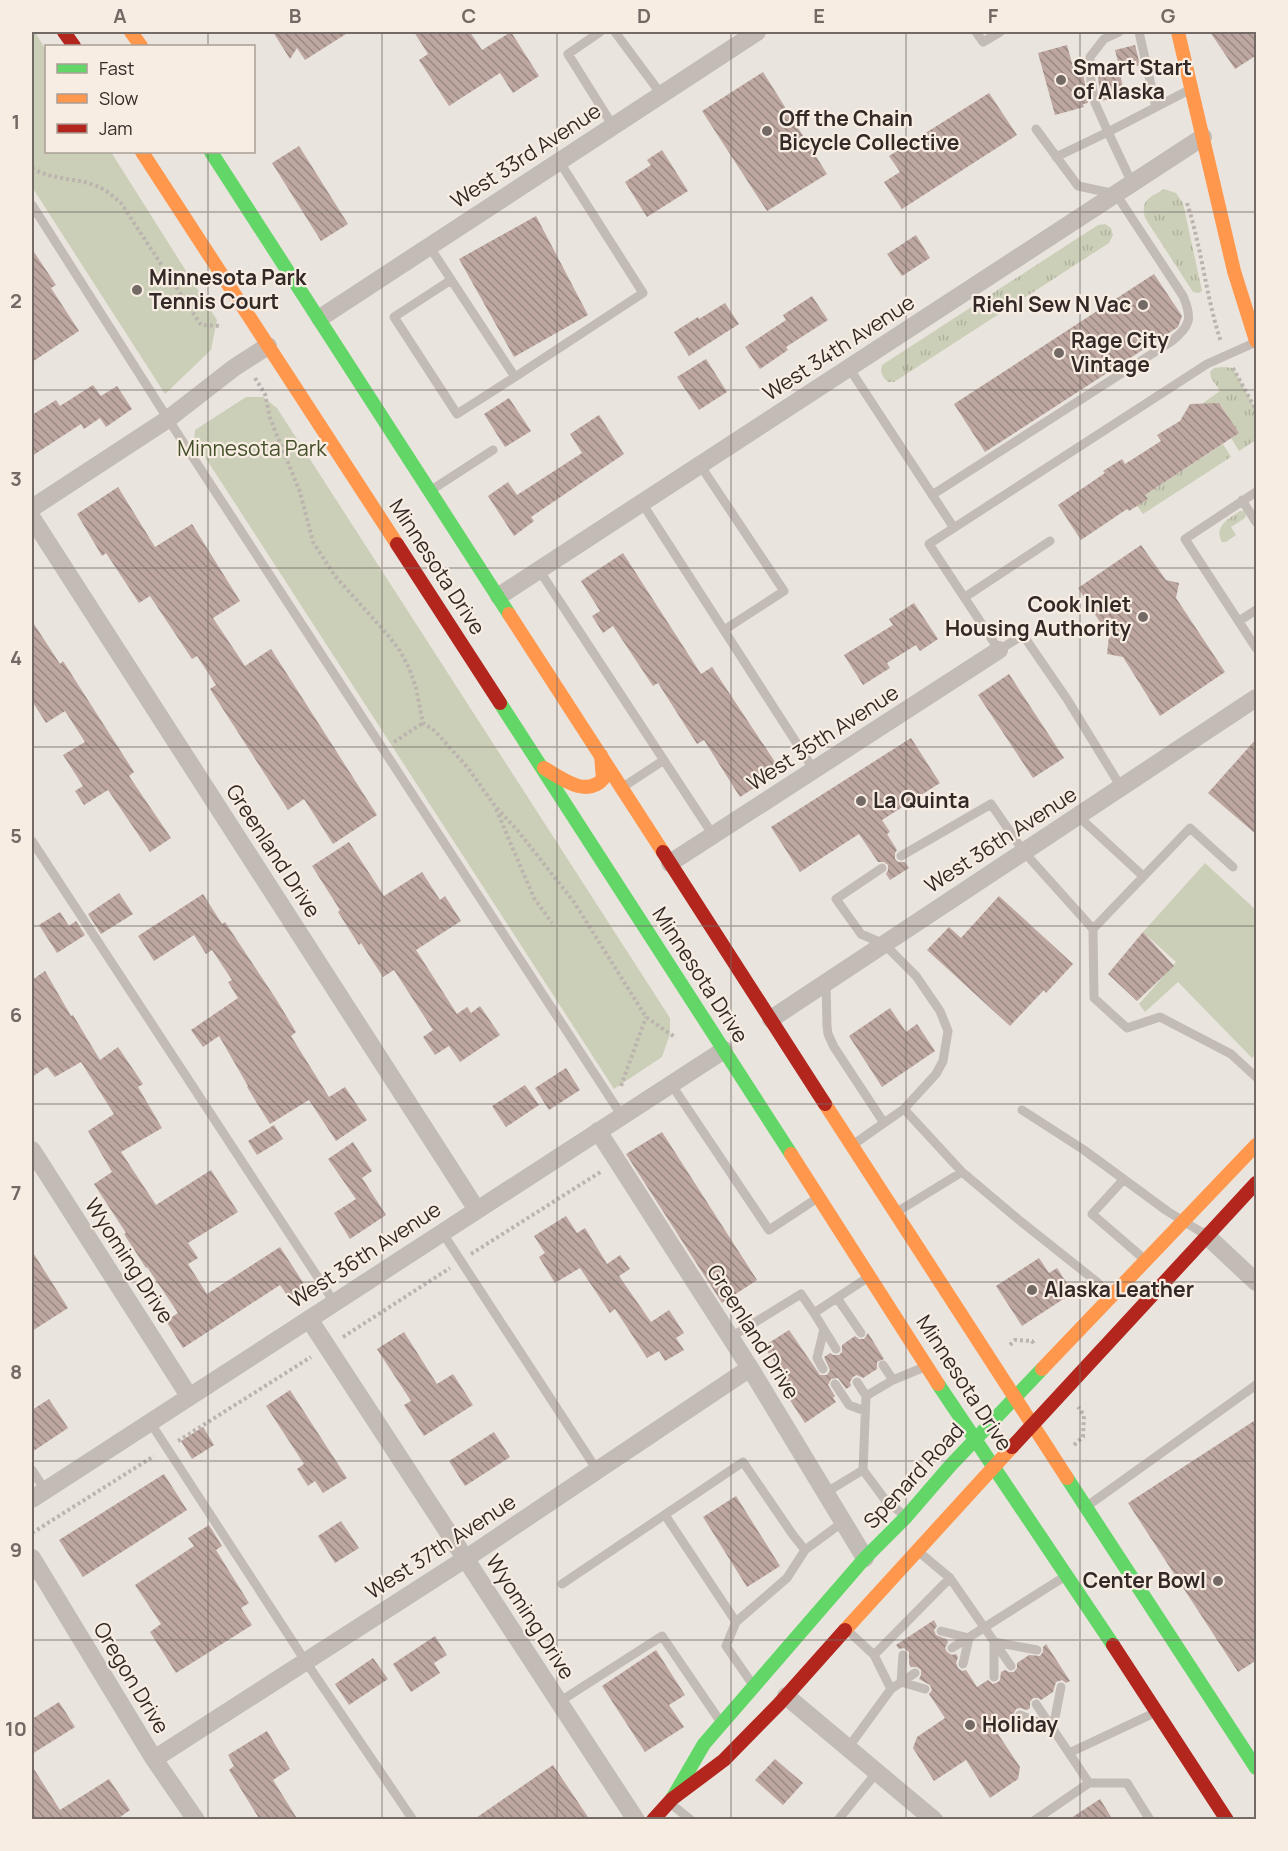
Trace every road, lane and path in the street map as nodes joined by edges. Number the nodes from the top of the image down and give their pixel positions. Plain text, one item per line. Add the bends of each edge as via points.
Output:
1 (64, 32) edge
2 (600, 32) edge
3 (615, 32) edge
4 (757, 32) edge
5 (976, 32) edge
6 (1000, 32) edge
7 (1119, 32) edge
8 (1139, 32) edge
9 (1178, 32) edge
10 (73, 45) edge
11 (1191, 89) junction
12 (661, 94) junction
13 (1156, 107) junction
14 (613, 126) junction
15 (1035, 129) dead end
16 (1108, 132) junction
17 (1203, 137) junction
18 (143, 153) edge
19 (213, 153) edge
20 (1056, 157) junction
21 (559, 161) junction
22 (32, 168) edge
23 (1132, 183) junction
24 (1116, 194) junction
25 (1187, 203) dead end
26 (32, 205) edge
27 (429, 246) junction
28 (451, 280) junction
29 (320, 318) junction
30 (222, 324) dead end
31 (1257, 342) edge
32 (268, 346) junction
33 (1227, 355) junction
34 (849, 368) junction
35 (515, 377) junction
36 (265, 394) dead end
37 (1257, 410) edge
38 (168, 418) junction
39 (493, 450) dead end
40 (700, 465) junction
41 (431, 490) junction
42 (1257, 492) edge
43 (932, 495) junction
44 (1242, 500) junction
45 (642, 503) junction
46 (32, 508) edge
47 (32, 518) edge
48 (1257, 522) edge
49 (954, 528) junction
50 (1050, 542) dead end
51 (539, 570) junction
52 (499, 596) junction
53 (965, 597) junction
54 (1257, 610) edge
55 (1239, 621) junction
56 (724, 630) junction
57 (1257, 648) edge
58 (999, 650) junction
59 (1257, 698) edge
60 (423, 723) junction
61 (384, 749) junction
62 (601, 755) junction
63 (664, 760) junction
64 (541, 767) junction
65 (814, 770) junction
66 (622, 787) junction
67 (1121, 787) junction
68 (495, 806) junction
69 (1078, 816) junction
70 (713, 835) junction
71 (32, 841) edge
72 (1023, 852) junction
73 (901, 856) dead end
74 (670, 863) junction
75 (1233, 867) dead end
76 (882, 868) dead end
77 (1143, 876) junction
78 (552, 924) dead end
79 (1093, 929) junction
80 (884, 944) junction
81 (825, 983) junction
82 (646, 1017) junction
83 (771, 1019) junction
84 (676, 1038) dead end
85 (723, 1050) junction
86 (1257, 1077) edge
87 (671, 1084) junction
88 (904, 1109) junction
89 (618, 1110) junction
90 (1022, 1110) dead end
91 (884, 1123) junction
92 (598, 1131) junction
93 (852, 1145) junction
94 (1257, 1145) edge
95 (32, 1150) edge
96 (962, 1172) junction
97 (1124, 1179) junction
98 (1257, 1183) edge
99 (818, 1198) junction
100 (477, 1210) junction
101 (895, 1212) junction
102 (1182, 1222) junction
103 (442, 1232) junction
104 (1208, 1236) junction
105 (1145, 1260) junction
106 (869, 1277) junction
107 (1257, 1282) edge
108 (1111, 1297) junction
109 (837, 1298) junction
110 (334, 1302) junction
111 (814, 1313) junction
112 (309, 1319) junction
113 (824, 1329) junction
114 (861, 1333) dead end
115 (731, 1337) junction
116 (836, 1349) dead end
117 (883, 1365) dead end
118 (927, 1366) junction
119 (750, 1368) junction
120 (824, 1369) dead end
121 (893, 1380) junction
122 (857, 1382) dead end
123 (835, 1384) dead end
124 (1257, 1385) edge
125 (189, 1396) junction
126 (866, 1396) junction
127 (1015, 1398) junction
128 (864, 1411) junction
129 (150, 1422) junction
130 (1032, 1425) junction
131 (975, 1440) junction
132 (993, 1467) junction
133 (32, 1470) edge
134 (597, 1470) junction
135 (863, 1470) junction
136 (825, 1492) junction
137 (38, 1494) edge
138 (1086, 1507) junction
139 (664, 1515) junction
140 (906, 1517) junction
141 (843, 1522) junction
142 (805, 1550) junction
143 (917, 1550) junction
144 (32, 1558) edge
145 (865, 1558) junction
146 (465, 1559) junction
147 (1067, 1574) junction
148 (950, 1578) junction
149 (562, 1584) dead end
150 (736, 1622) junction
151 (984, 1627) junction
152 (846, 1629) junction
153 (941, 1631) dead end
154 (969, 1638) junction
155 (994, 1642) junction
156 (952, 1648) dead end
157 (1037, 1650) dead end
158 (874, 1655) junction
159 (903, 1655) dead end
160 (306, 1662) junction
161 (963, 1664) dead end
162 (1011, 1666) dead end
163 (915, 1673) dead end
164 (994, 1677) dead end
165 (901, 1682) junction
166 (753, 1686) junction
167 (1061, 1687) dead end
168 (891, 1689) junction
169 (925, 1689) dead end
170 (786, 1696) junction
171 (559, 1702) junction
172 (1036, 1704) dead end
173 (1158, 1711) junction
174 (1020, 1715) dead end
175 (721, 1723) junction
176 (1053, 1728) junction
177 (848, 1748) junction
178 (1069, 1753) junction
179 (154, 1759) junction
180 (1256, 1766) edge
181 (877, 1772) junction
182 (1089, 1783) junction
183 (670, 1801) junction
184 (196, 1820) edge
185 (413, 1820) edge
186 (636, 1820) edge
187 (653, 1820) edge
188 (691, 1820) edge
189 (838, 1820) edge
190 (934, 1820) edge
191 (1035, 1820) edge
192 (1150, 1820) edge
193 (1227, 1820) edge

1 - 10 main road
2 - 14 lane via 568,54
3 - 12 lane
4 - 12 street, West 33rd Avenue
5 - 6 lane via 983,42
7 - 16 lane via 1104,39 1090,57 1095,103
8 - 13 lane
9 - 11 main road
11 - 13 lane
11 - 17 main road
12 - 14 street, West 33rd Avenue
13 - 16 lane
14 - 21 street, West 33rd Avenue
15 - 20 lane
16 - 20 lane
16 - 23 lane
17 - 23 street, West 34th Avenue
17 - 31 main road via 1244,307
18 - 32 main road, Minnesota Drive
19 - 29 main road, Minnesota Drive
20 - 24 lane via 1078,186
21 - 27 street, West 33rd Avenue
21 - 35 lane via 644,293
22 - 30 path via 101,188 121,203 201,325
23 - 24 street, West 34th Avenue
24 - 34 street, West 34th Avenue
24 - 43 lane via 1183,296 1189,316 1186,328 1172,341
25 - 33 path via 1197,233 1212,313
26 - 38 lane
27 - 28 lane
27 - 29 street, West 33rd Avenue
28 - 35 lane
28 - 35 lane via 394,317 450,405 457,414
29 - 41 main road, Minnesota Drive
31 - 33 lane
32 - 38 street
32 - 64 main road, Minnesota Drive
33 - 37 path
33 - 49 lane via 1207,364
34 - 40 street, West 34th Avenue
34 - 43 lane
36 - 60 path via 270,418 300,492 313,542 335,576 400,651 416,688
38 - 46 street
38 - 61 lane
39 - 41 lane
40 - 45 street, West 34th Avenue
40 - 56 lane via 784,591
41 - 52 main road, Minnesota Drive
42 - 44 lane
43 - 49 lane
44 - 48 lane
44 - 55 lane via 1185,539
45 - 51 street, West 34th Avenue
45 - 56 lane
47 - 100 street, Greenland Drive
49 - 53 lane via 929,544
50 - 53 lane
51 - 52 street, West 34th Avenue
51 - 63 lane
52 - 62 main road, Minnesota Drive
53 - 58 lane
54 - 55 lane
55 - 57 lane
56 - 65 lane
58 - 65 street, West 35th Avenue
58 - 67 lane via 1023,635
59 - 67 street, West 36th Avenue
60 - 61 path
60 - 68 path via 468,768
61 - 89 lane
62 - 64 main road via 603,779 596,788 576,785
62 - 66 main road, Minnesota Drive
63 - 66 lane
63 - 70 lane
64 - 85 main road, Minnesota Drive
65 - 70 street, West 35th Avenue
66 - 74 main road, Minnesota Drive
67 - 69 street, West 36th Avenue
68 - 78 path via 534,898
68 - 82 path via 573,902
69 - 72 street, West 36th Avenue
69 - 77 lane
70 - 74 street, West 35th Avenue
71 - 110 lane
72 - 73 lane via 991,804
72 - 79 lane
72 - 80 street, West 36th Avenue
74 - 83 main road, Minnesota Drive
75 - 77 lane via 1190,828
76 - 80 lane via 836,899 861,934
77 - 79 lane
79 - 86 lane via 1094,998 1127,1028 1160,1017 1231,1054
80 - 81 street, West 36th Avenue
80 - 88 lane via 916,976 940,1011 948,1031 943,1061 936,1074
81 - 83 street, West 36th Avenue
81 - 91 lane via 828,1034
82 - 84 path
82 - 89 path
83 - 93 main road, Minnesota Drive
85 - 87 street, West 36th Avenue
85 - 99 main road, Minnesota Drive
87 - 89 street, West 36th Avenue
87 - 99 lane via 769,1230
88 - 91 lane
88 - 96 lane
89 - 92 street, West 36th Avenue
90 - 97 lane
91 - 93 lane
92 - 100 street, West 36th Avenue
92 - 115 street, Greenland Drive
93 - 101 main road, Minnesota Drive
94 - 102 main road, Spenard Road
95 - 125 street, Wyoming Drive
96 - 101 lane
96 - 108 lane
97 - 102 lane
97 - 105 lane via 1092,1214
98 - 104 main road, Spenard Road
99 - 106 main road, Minnesota Drive
100 - 103 street, West 36th Avenue
101 - 127 main road, Minnesota Drive
102 - 104 lane
102 - 105 main road, Spenard Road
103 - 110 street, West 36th Avenue
103 - 134 lane
104 - 107 street
104 - 130 main road, Spenard Road
105 - 108 main road, Spenard Road
106 - 109 lane
106 - 118 main road, Minnesota Drive
108 - 127 main road, Spenard Road
109 - 111 lane
109 - 114 lane
110 - 112 street, West 36th Avenue
111 - 113 lane
111 - 115 lane via 801,1294
112 - 125 street, West 36th Avenue
112 - 146 street, Wyoming Drive
113 - 116 lane
113 - 120 lane via 817,1358
115 - 119 street, Greenland Drive
117 - 121 lane
118 - 121 lane
118 - 131 main road, Minnesota Drive
119 - 134 street, West 37th Avenue
119 - 136 street, Greenland Drive
121 - 126 lane
122 - 126 lane
123 - 128 lane via 849,1405
124 - 138 lane
125 - 129 street, West 36th Avenue
126 - 128 lane
127 - 130 main road, Minnesota Drive
127 - 131 main road, Spenard Road
128 - 135 lane
129 - 137 street, West 36th Avenue
129 - 160 lane
130 - 132 main road, Spenard Road
130 - 138 main road, Minnesota Drive
131 - 132 main road, Minnesota Drive
131 - 140 main road, Spenard Road
132 - 143 main road, Spenard Road
132 - 147 main road, Minnesota Drive
133 - 137 lane
134 - 146 street, West 37th Avenue
135 - 136 lane
135 - 140 lane via 886,1501
136 - 141 street, Greenland Drive
138 - 180 main road, Minnesota Drive
139 - 142 lane via 743,1462
139 - 149 lane
139 - 150 lane
140 - 145 main road, Spenard Road
141 - 142 lane
141 - 145 street, Greenland Drive
142 - 150 lane via 787,1578
143 - 148 lane
143 - 152 main road, Spenard Road
144 - 179 street, Oregon Drive
145 - 166 main road, Spenard Road
146 - 160 street, West 37th Avenue
146 - 171 street, Wyoming Drive
147 - 151 lane
147 - 173 main road, Minnesota Drive
148 - 151 lane
148 - 158 lane
150 - 166 lane via 726,1646
151 - 154 lane
151 - 155 lane
152 - 158 lane
152 - 170 main road, Spenard Road
153 - 154 lane
154 - 156 lane
154 - 161 lane
155 - 157 lane
155 - 162 lane
155 - 164 lane
158 - 168 lane
159 - 165 lane
160 - 179 street, West 37th Avenue
160 - 185 lane
163 - 165 lane
165 - 168 lane
165 - 169 lane
166 - 175 main road, Spenard Road
167 - 176 lane
168 - 177 lane
170 - 177 street
170 - 183 main road, Spenard Road via 724,1760
171 - 175 lane via 662,1636
171 - 186 street, Wyoming Drive
172 - 176 lane
173 - 178 lane
173 - 193 main road, Minnesota Drive
174 - 176 lane
175 - 183 main road, Spenard Road
176 - 178 lane
177 - 181 street
178 - 182 lane
179 - 184 street, Oregon Drive
181 - 189 lane
181 - 190 street
182 - 191 lane
182 - 192 lane via 1127,1783
183 - 187 main road, Spenard Road
183 - 188 lane

